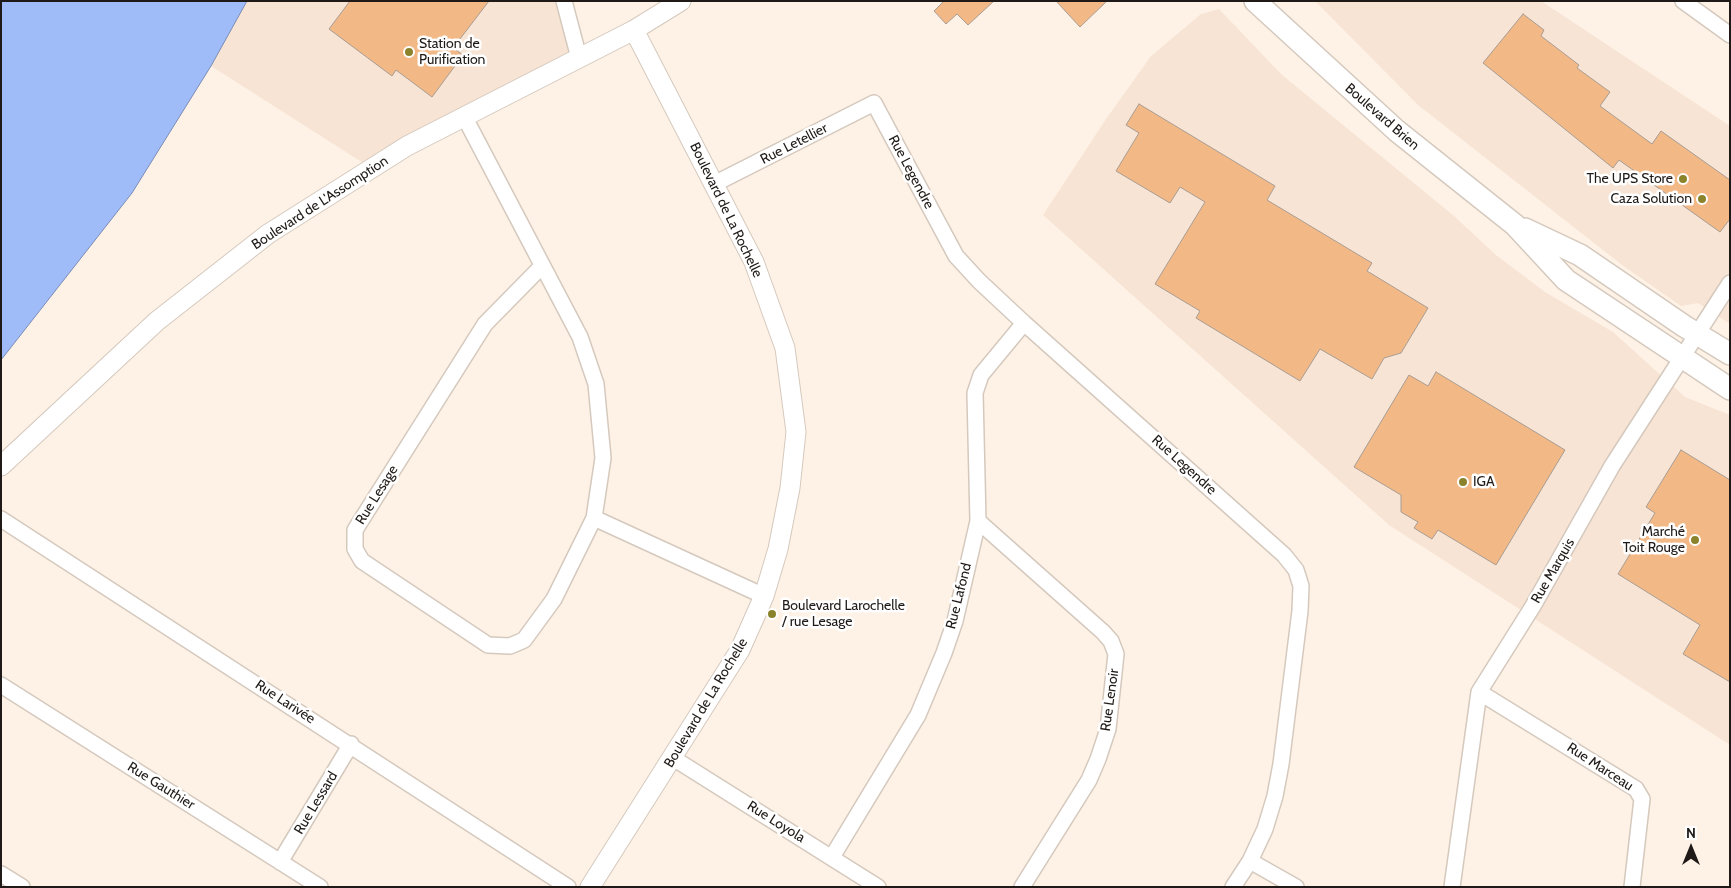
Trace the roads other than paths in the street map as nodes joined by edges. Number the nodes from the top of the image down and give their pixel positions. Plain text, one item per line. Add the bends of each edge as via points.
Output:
1 (564, 1) edge
2 (681, 1) edge
3 (1255, 1) edge
4 (1683, 1) edge
5 (634, 30) junction
6 (1730, 35) edge
7 (579, 58) junction
8 (874, 104) joint
9 (465, 118) junction
10 (714, 184) junction
11 (1515, 225) junction
12 (542, 266) junction
13 (1730, 283) edge
14 (1024, 323) junction
15 (1697, 334) junction
16 (1730, 354) edge
17 (1682, 358) junction
18 (1730, 389) edge
19 (1, 466) edge
20 (594, 518) junction
21 (1, 519) edge
22 (978, 521) junction
23 (764, 596) junction
24 (1, 685) edge
25 (1479, 692) junction
26 (351, 744) junction
27 (674, 758) junction
28 (832, 858) junction
29 (1250, 861) junction
30 (280, 862) junction
31 (1, 874) edge
32 (22, 887) edge
33 (320, 887) edge
34 (568, 887) edge
35 (590, 887) edge
36 (878, 887) edge
37 (1022, 887) edge
38 (1233, 887) edge
39 (1296, 887) edge
40 (1452, 887) edge
41 (1632, 887) edge

1 - 7 street
2 - 5 street, Boulevard de L'Assomption
3 - 11 main road, Boulevard Brien via 1397,131
4 - 6 street
5 - 7 street, Boulevard de L'Assomption
5 - 10 street, Boulevard de La Rochelle
7 - 9 street, Boulevard de L'Assomption
8 - 10 street, Rue Letellier
8 - 14 street, Rue Legendre via 956,256
9 - 12 street, Rue Lesage
9 - 19 street, Boulevard de L'Assomption via 407,146 268,234 157,321
10 - 23 street, Boulevard de La Rochelle via 754,262 785,348 796,432 790,488 778,549
11 - 15 main road, Boulevard Brien via 1580,255
11 - 17 main road, Boulevard Brien via 1566,280
12 - 20 street, Rue Lesage via 580,337 596,384 603,458
12 - 20 street, Rue Lesage via 485,324 355,530 355,549 362,561 488,645 510,646 524,640 554,599
13 - 15 street, Rue Marquis
14 - 22 street, Rue Lafond via 981,375 975,393
14 - 29 street, Rue Legendre via 1284,555 1296,570 1301,586 1300,611 1282,764 1265,829
15 - 16 main road, Boulevard Brien
15 - 17 street, Rue Marquis
17 - 18 main road, Boulevard Brien
17 - 25 street, Rue Marquis via 1612,466 1533,606
20 - 23 street
21 - 26 street, Rue Larivée
22 - 28 street, Rue Lafond via 954,621 918,715
22 - 37 street, Rue Lenoir via 1103,632 1116,654 1108,729 1098,759 1089,780
23 - 27 street, Boulevard de La Rochelle via 740,650
24 - 30 street, Rue Gauthier
25 - 40 street, Rue Marquis
25 - 41 street, Rue Marceau via 1636,789 1642,799
26 - 30 street, Rue Lessard
26 - 34 street, Rue Larivée
27 - 28 street, Rue Loyola
27 - 35 street, Boulevard de La Rochelle
28 - 36 street, Rue Loyola
29 - 38 street, Rue Legendre
29 - 39 street
30 - 33 street, Rue Gauthier
31 - 32 street

